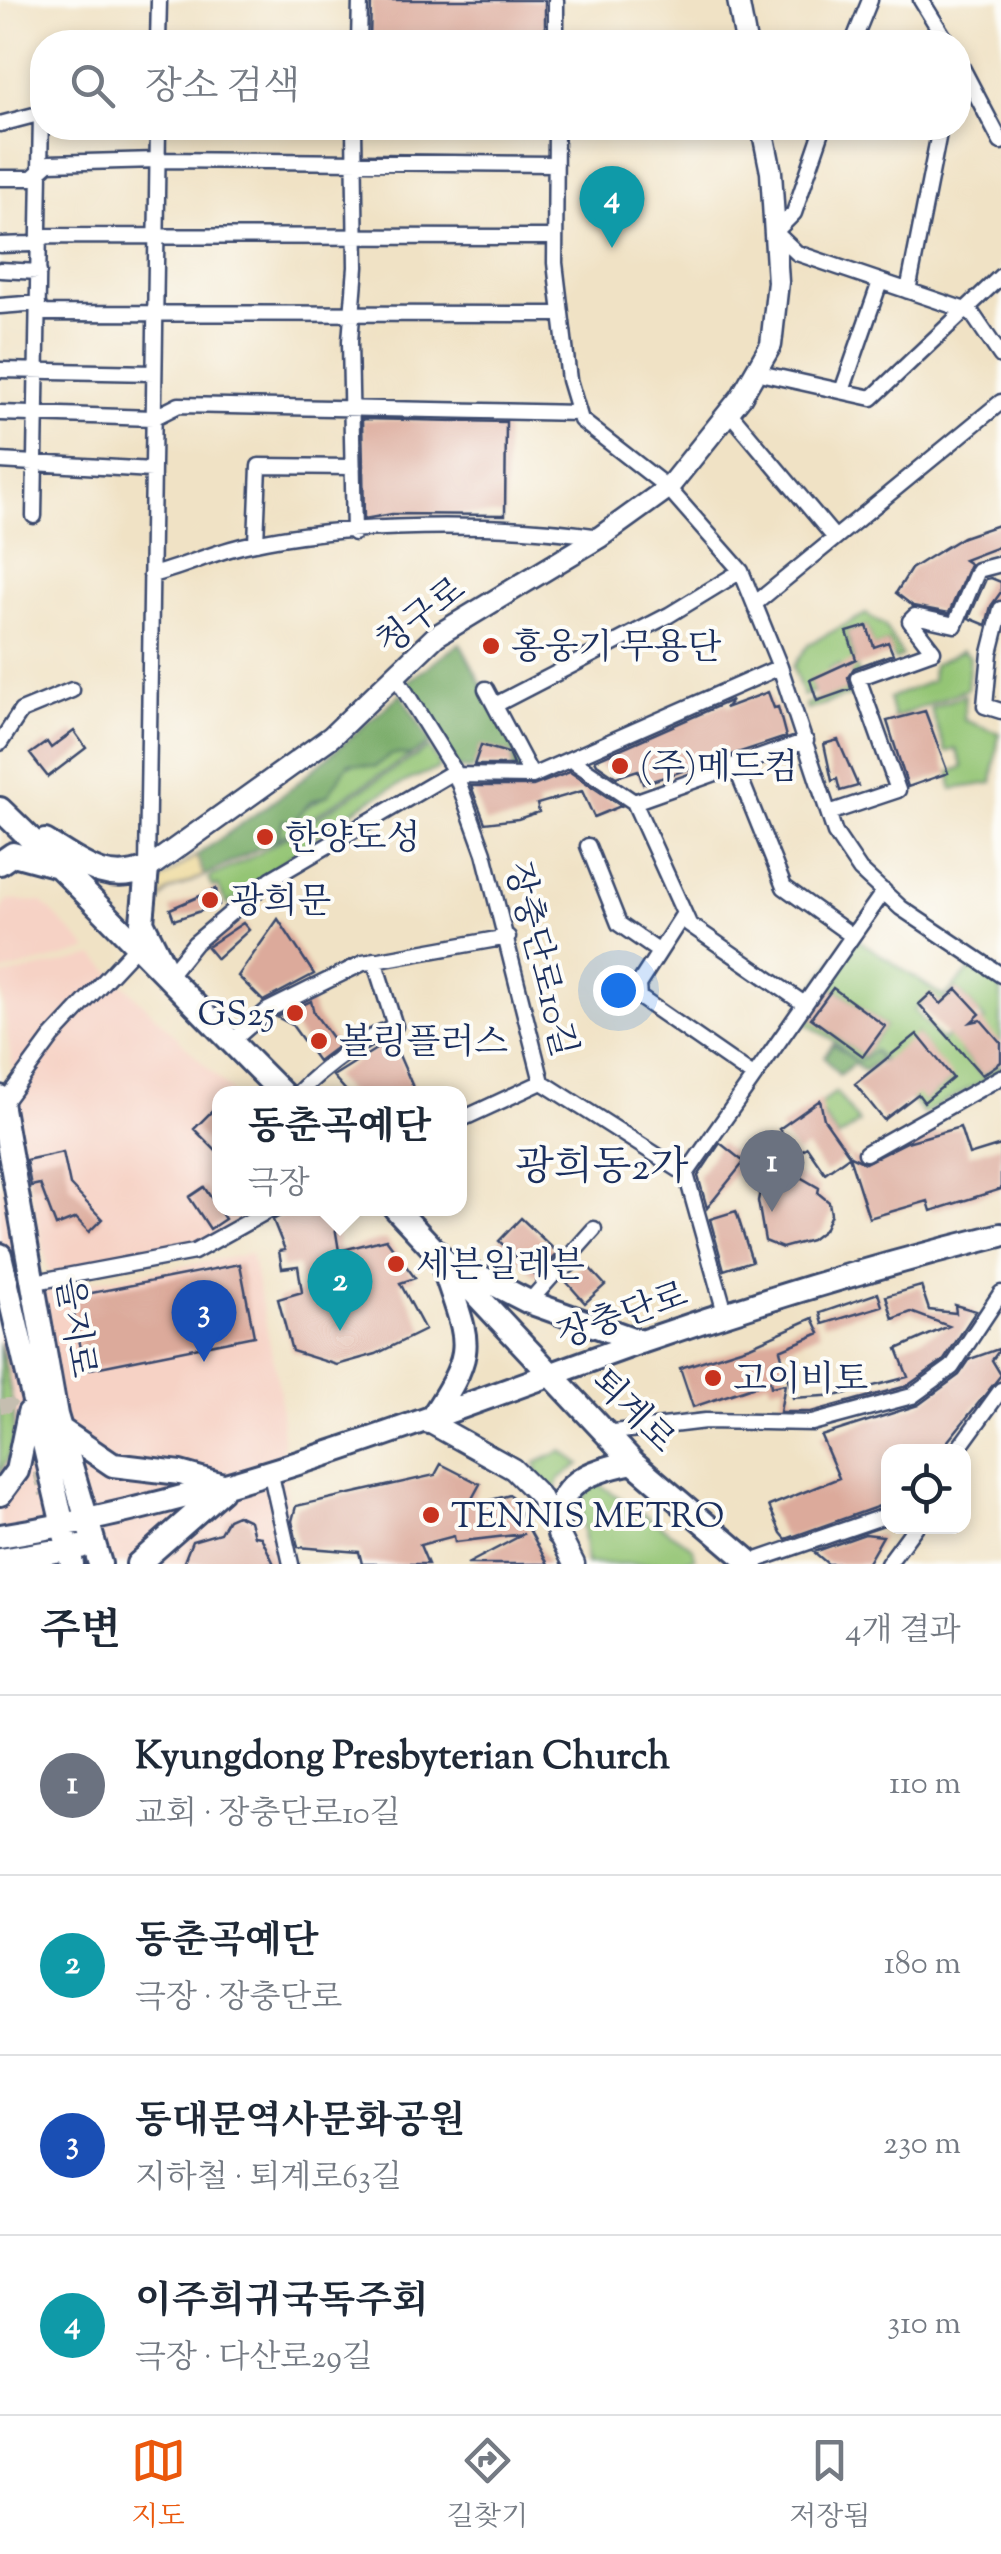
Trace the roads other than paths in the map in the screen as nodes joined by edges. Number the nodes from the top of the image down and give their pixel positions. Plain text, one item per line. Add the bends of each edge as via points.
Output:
1 (158, 0) edge
2 (360, 0) edge
3 (556, 0) edge
4 (738, 0) edge
5 (870, 0) edge
6 (920, 0) edge
7 (158, 30) edge
8 (359, 30) edge
9 (556, 30) edge
10 (744, 30) edge
11 (858, 30) edge
12 (939, 30) edge
13 (971, 85) edge
14 (30, 116) edge
15 (0, 124) edge
16 (41, 140) edge
17 (158, 140) edge
18 (354, 140) edge
19 (556, 140) edge
20 (763, 140) edge
21 (819, 140) edge
22 (938, 140) edge
23 (1001, 142) edge
24 (157, 160) junction
25 (354, 161) junction
26 (556, 164) junction
27 (40, 171) junction
28 (0, 178) edge
29 (774, 232) junction
30 (156, 236) junction
31 (355, 236) junction
32 (555, 237) junction
33 (39, 240) junction
34 (0, 245) edge
35 (0, 270) edge
36 (39, 272) junction
37 (1001, 276) edge
38 (880, 282) junction
39 (908, 291) junction
40 (0, 306) edge
41 (38, 306) junction
42 (965, 310) junction
43 (352, 313) junction
44 (155, 314) junction
45 (561, 314) junction
46 (1001, 356) edge
47 (0, 370) edge
48 (38, 372) junction
49 (755, 372) junction
50 (154, 373) junction
51 (842, 391) junction
52 (1001, 402) edge
53 (352, 406) junction
54 (729, 412) junction
55 (0, 413) edge
56 (37, 414) junction
57 (579, 414) junction
58 (153, 418) junction
59 (0, 461) edge
60 (35, 464) junction
61 (353, 467) junction
62 (152, 470) junction
63 (668, 488) junction
64 (34, 516) dead end
65 (354, 533) junction
66 (600, 537) junction
67 (835, 538) junction
68 (256, 543) junction
69 (1001, 564) edge
70 (741, 570) junction
71 (151, 574) junction
72 (757, 602) junction
73 (1001, 609) edge
74 (780, 667) junction
75 (395, 675) junction
76 (486, 689) dead end
77 (72, 690) dead end
78 (495, 705) junction
79 (1001, 711) edge
80 (2, 734) edge
81 (806, 741) junction
82 (570, 759) junction
83 (735, 765) junction
84 (454, 772) junction
85 (532, 776) junction
86 (634, 802) junction
87 (829, 813) junction
88 (4, 814) edge
89 (588, 846) dead end
90 (0, 863) edge
91 (58, 866) junction
92 (146, 868) junction
93 (884, 891) junction
94 (683, 915) junction
95 (852, 935) junction
96 (508, 937) junction
97 (136, 947) junction
98 (658, 951) junction
99 (374, 960) junction
100 (168, 972) junction
101 (1001, 975) edge
102 (803, 1003) junction
103 (231, 1042) junction
104 (753, 1076) junction
105 (1001, 1078) edge
106 (542, 1082) junction
107 (275, 1086) edge
108 (305, 1086) edge
109 (1, 1101) edge
110 (467, 1117) edge
111 (866, 1153) dead end
112 (686, 1174) junction
113 (259, 1216) edge
114 (402, 1216) edge
115 (594, 1230) dead end
116 (1001, 1234) edge
117 (0, 1254) edge
118 (440, 1256) junction
119 (35, 1282) junction
120 (1001, 1293) edge
121 (529, 1302) junction
122 (726, 1316) junction
123 (641, 1342) junction
124 (26, 1369) junction
125 (552, 1375) junction
126 (1001, 1390) edge
127 (429, 1422) junction
128 (60, 1429) junction
129 (605, 1433) junction
130 (962, 1444) edge
131 (633, 1462) junction
132 (271, 1475) junction
133 (227, 1486) junction
134 (0, 1494) edge
135 (881, 1518) edge
136 (61, 1527) junction
137 (559, 1534) junction
138 (910, 1534) edge
139 (0, 1536) edge
140 (93, 1543) edge
141 (70, 1558) edge
142 (0, 1560) edge
143 (138, 1564) edge
144 (291, 1564) edge
145 (574, 1564) edge
146 (742, 1564) edge
147 (751, 1564) edge
148 (888, 1564) edge

1 - 7 street
2 - 8 street
3 - 9 street
4 - 10 street
5 - 11 street
6 - 12 street
13 - 23 street
14 - 15 street
16 - 27 street
17 - 24 street
18 - 25 street
19 - 26 street
20 - 29 street, 청구로
21 - 29 street via 794,213
22 - 39 street
24 - 25 street
24 - 27 street via 49,163
24 - 30 street
25 - 26 street
25 - 31 street
26 - 32 street
27 - 28 street via 32,178
27 - 33 street
29 - 38 street via 797,253
29 - 49 street, 청구로 via 778,282 771,345
30 - 31 street
30 - 33 street
30 - 44 street
31 - 32 street
31 - 43 street
32 - 45 street
33 - 34 street
33 - 36 street
35 - 36 street
36 - 41 street
37 - 42 street
38 - 39 street
38 - 51 street
39 - 42 street
40 - 41 street
41 - 44 street via 45,313
41 - 48 street
42 - 46 street
42 - 51 street via 872,398
43 - 44 street
43 - 45 street
43 - 53 street
44 - 50 street
45 - 57 street
47 - 48 street
48 - 50 street
48 - 56 street
49 - 51 street
49 - 54 street, 청구로
50 - 58 street
52 - 67 street
53 - 57 street
53 - 58 street via 178,406
53 - 61 street
54 - 63 street, 청구로
54 - 67 street
55 - 56 street
56 - 58 street
56 - 60 street
57 - 63 street
58 - 62 street
59 - 60 street
60 - 62 street
60 - 64 street
61 - 65 street
61 - 68 street via 259,466
62 - 71 street
63 - 66 street, 청구로
63 - 70 street
65 - 66 street via 563,531
65 - 68 street
66 - 75 street, 청구로 via 436,636
67 - 72 street
68 - 71 street
69 - 87 street via 978,570 955,625 910,620 933,650 858,678 898,790
70 - 72 street
70 - 78 street
71 - 92 street
72 - 74 street
73 - 79 street via 984,706
74 - 81 street
74 - 82 street
75 - 84 street, 장충단로10길
75 - 92 street, 청구로 via 331,737
76 - 78 street
77 - 80 street via 20,711
78 - 85 street
81 - 83 street
81 - 87 street
82 - 85 street
82 - 86 street
83 - 86 street
83 - 95 street via 784,887
84 - 85 street
84 - 96 street, 장충단로10길
84 - 100 street via 272,879
86 - 94 street
87 - 93 street via 860,870
88 - 91 main road
88 - 92 main road via 102,875 126,878
89 - 98 street via 619,924
90 - 91 main road via 13,854
91 - 97 main road
92 - 100 main road via 142,922
93 - 95 street
93 - 101 street
94 - 98 street
94 - 102 street
95 - 102 street
96 - 99 street
96 - 106 street, 장충단로10길
97 - 100 main road
97 - 109 street
98 - 104 street via 638,985 639,997
99 - 103 street via 268,1010
99 - 108 street via 395,1026 370,1036
100 - 103 main road
102 - 104 street
103 - 107 main road
104 - 112 street
105 - 111 street
106 - 110 street
106 - 112 street, 장충단로10길
109 - 119 main road, 을지로
112 - 122 street
113 - 119 street via 194,1252
114 - 118 main road, 퇴계로
115 - 121 street
116 - 122 main road, 장충단로
117 - 124 main road, 을지로
118 - 121 main road
118 - 125 main road, 퇴계로
118 - 127 main road via 467,1348 462,1371
119 - 128 main road, 을지로
120 - 129 street via 952,1367 912,1396 812,1424 704,1421
121 - 123 main road
122 - 123 main road, 장충단로
123 - 125 main road, 장충단로
124 - 134 main road via 26,1436 16,1471
124 - 136 main road, 을지로
125 - 127 main road, 장충단로
125 - 129 main road, 퇴계로
126 - 130 street
127 - 132 main road, 장충단로
127 - 137 street via 513,1469 540,1494
128 - 133 main road via 113,1465
128 - 140 main road, 을지로
129 - 131 main road, 퇴계로
131 - 137 main road via 571,1484 560,1502
131 - 147 main road, 퇴계로
132 - 133 main road, 장충단로
132 - 144 street
133 - 140 main road, 장충단로
133 - 143 main road
135 - 147 street
136 - 139 main road, 장충단로
136 - 140 main road, 장충단로
136 - 141 main road, 을지로
137 - 145 street
138 - 148 street
140 - 141 main road, 장충단로
141 - 142 main road, 장충단로
146 - 147 street

